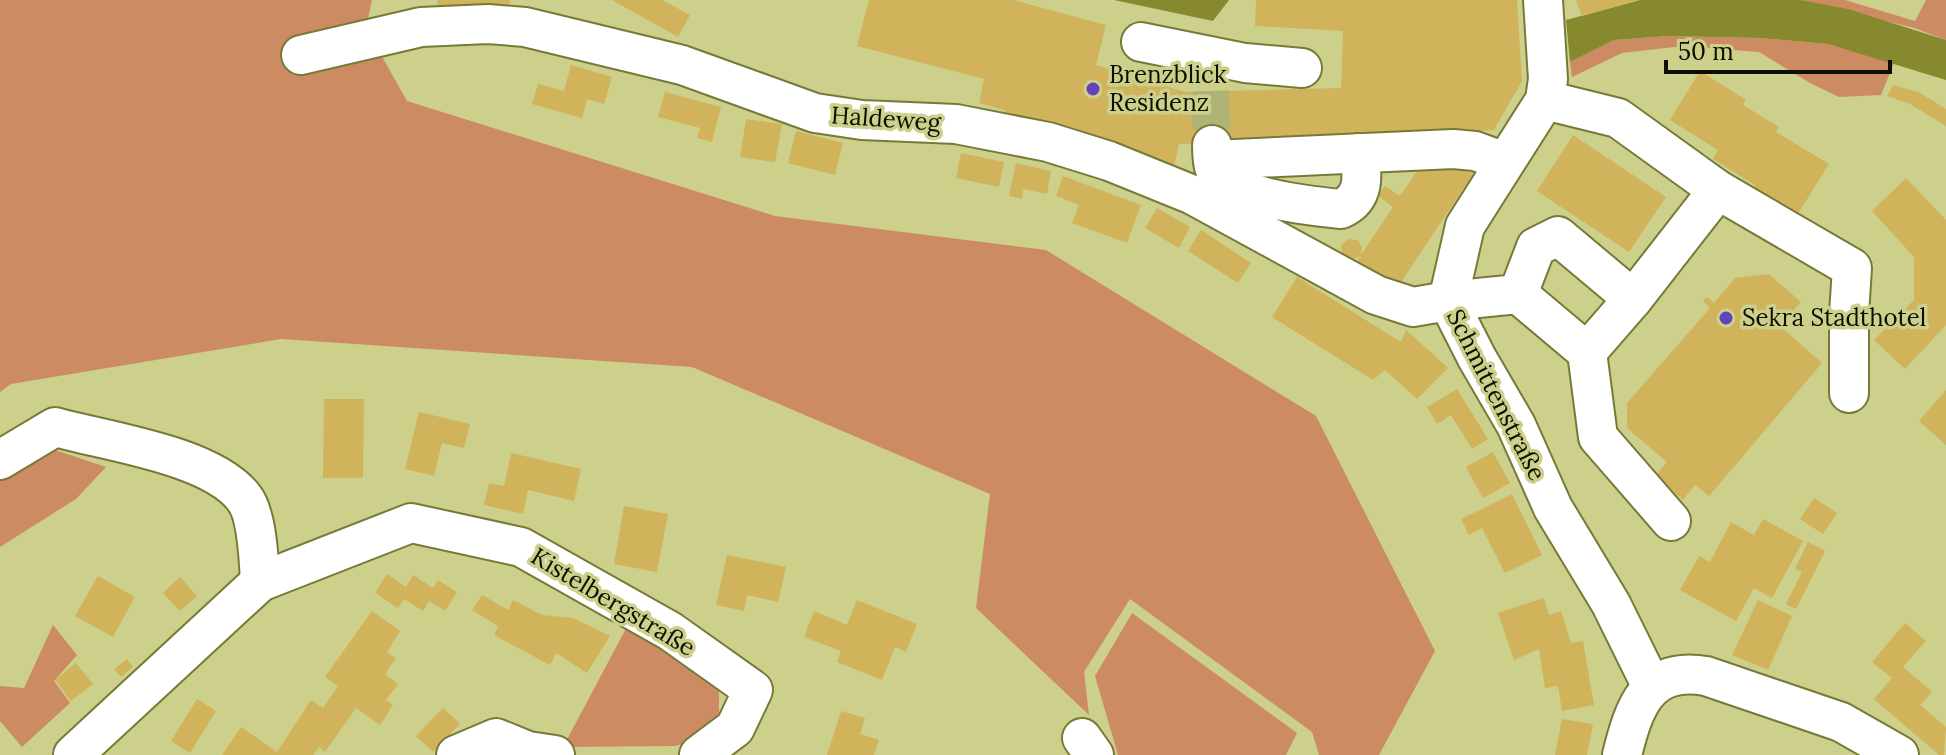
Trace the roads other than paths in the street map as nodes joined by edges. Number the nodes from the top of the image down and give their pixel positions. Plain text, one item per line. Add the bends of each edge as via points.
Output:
1 (1543, 11) edge
2 (1141, 42) dead end
3 (301, 55) dead end
4 (1302, 68) dead end
5 (1546, 89) junction
6 (1359, 153) junction
7 (1505, 162) junction
8 (1718, 190) junction
9 (1518, 294) junction
10 (1633, 299) junction
11 (1448, 301) junction
12 (1587, 352) junction
13 (1849, 393) dead end
14 (0, 460) edge
15 (1671, 521) dead end
16 (260, 582) junction
17 (1652, 687) junction
18 (73, 755) edge
19 (456, 755) edge
20 (555, 755) edge
21 (699, 755) edge
22 (1622, 755) edge
23 (1899, 755) edge

1 - 5 street
2 - 4 street via 1210,74 1265,66
3 - 11 street, Haldeweg via 421,27 488,24 557,33 692,68 815,113 956,124 1080,151 1215,205 1389,301 1413,307
5 - 7 street, Schmittenstraße
5 - 8 street via 1618,118
6 - 6 street via 1212,152 1217,174 1260,196 1341,209 1361,188
6 - 7 street via 1453,149
7 - 11 street, Schmittenstraße via 1465,226
8 - 10 street
8 - 13 street via 1852,268
9 - 10 street via 1536,247 1558,236
9 - 11 street, Haldeweg
9 - 12 street
10 - 12 street
11 - 17 street, Schmittenstraße
12 - 15 street via 1598,437
14 - 16 street via 55,427 163,452 224,480 246,499
16 - 18 street, Kistelbergstraße
16 - 21 street, Kistelbergstraße via 411,523 521,547 670,631 753,690 735,728
17 - 22 street via 1634,715
17 - 23 street via 1674,674 1706,676 1841,722
19 - 20 street via 496,738

